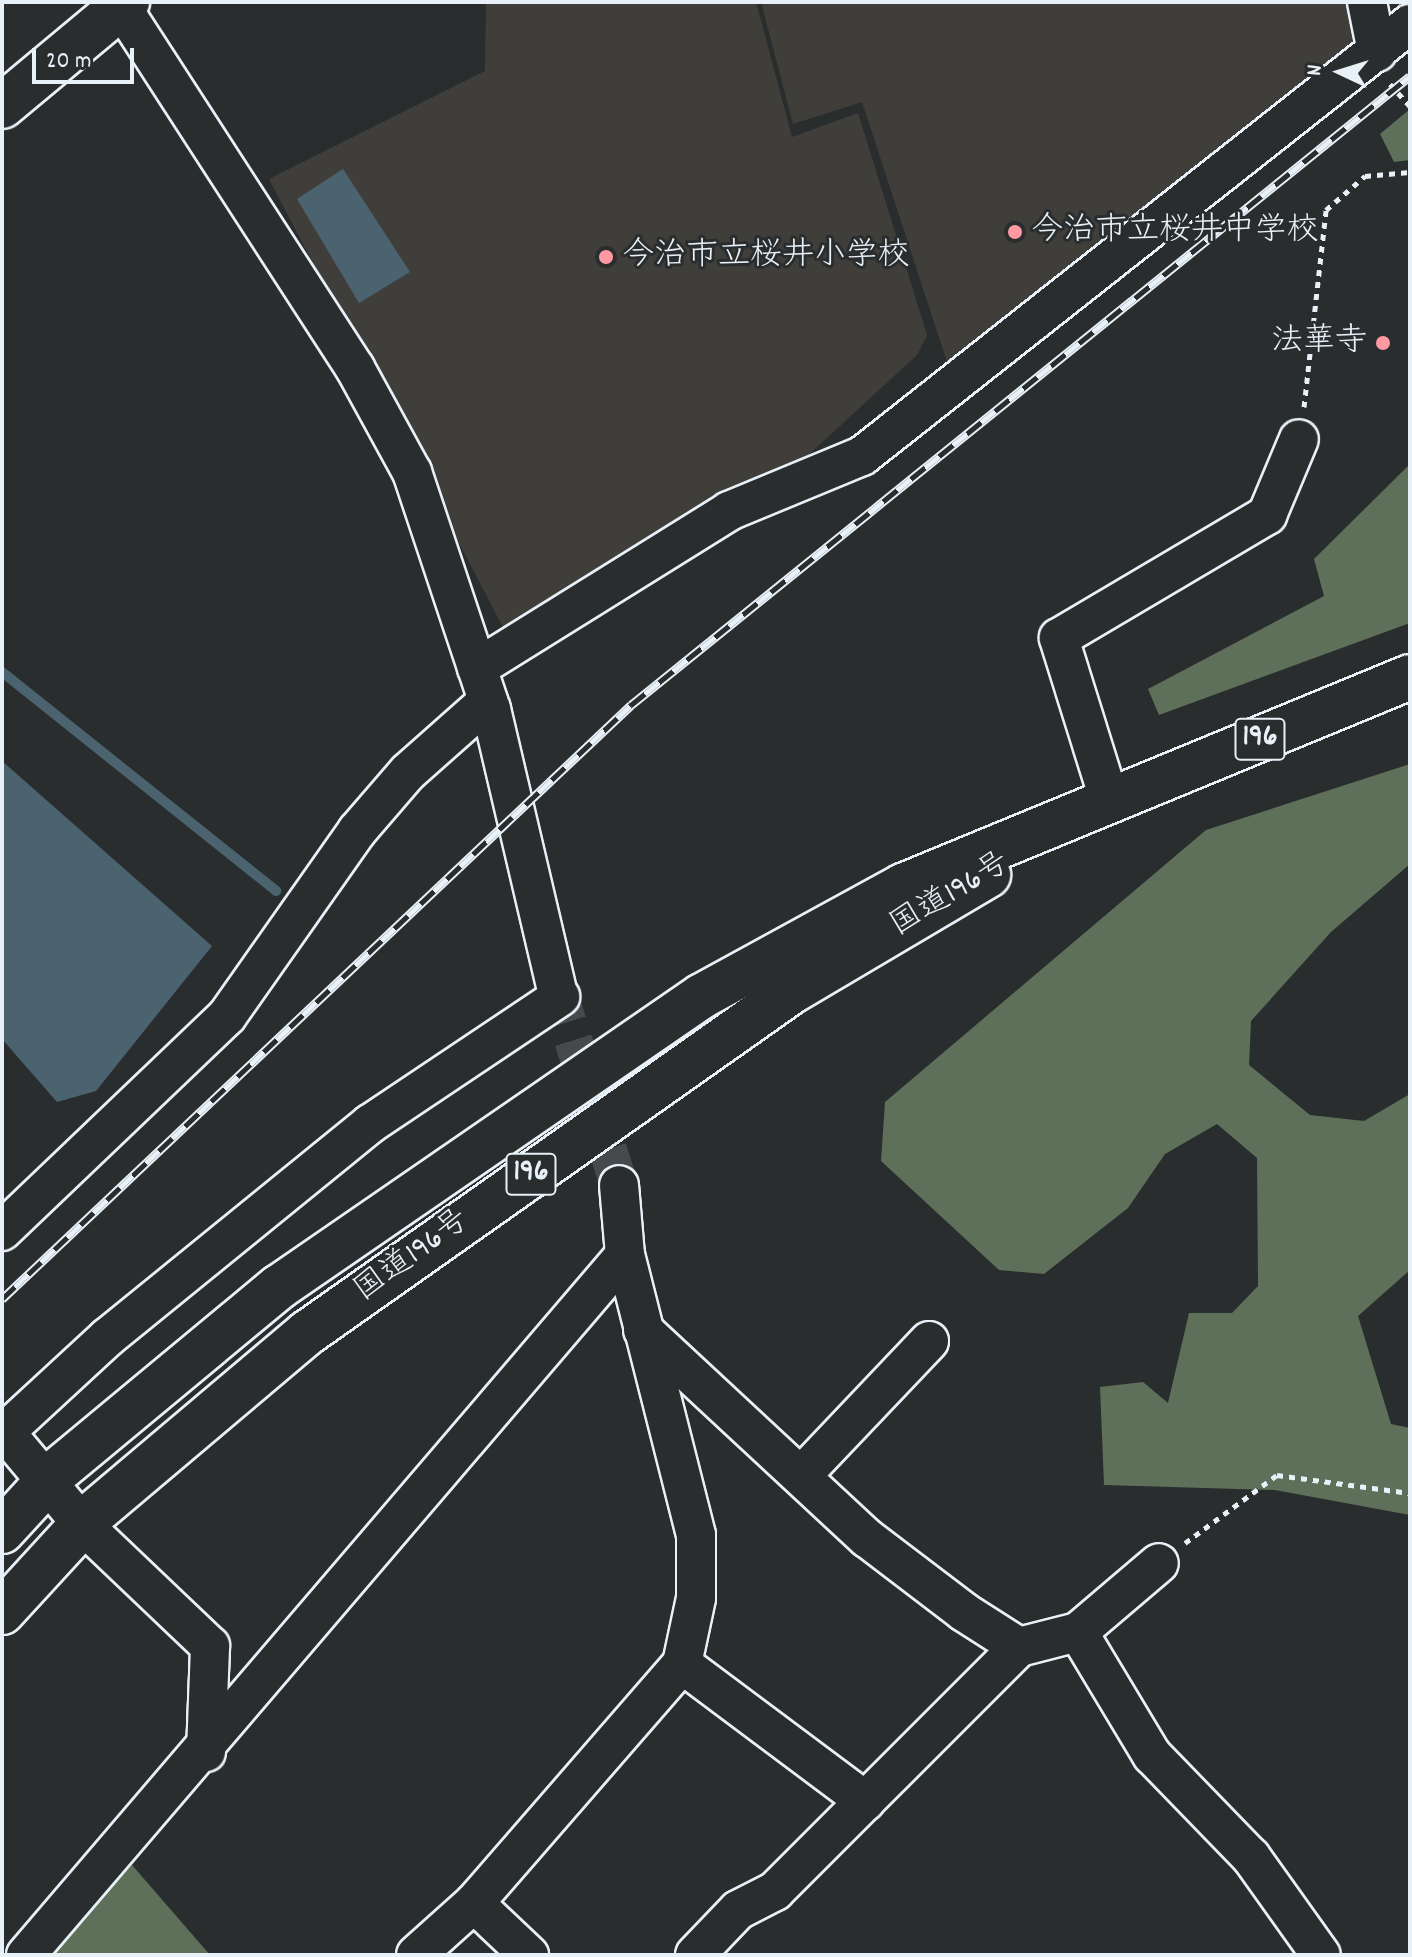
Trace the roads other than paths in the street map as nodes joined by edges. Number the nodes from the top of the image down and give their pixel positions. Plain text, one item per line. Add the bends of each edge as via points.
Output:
1 (1367, 2) edge
2 (125, 5) edge
3 (1410, 24) edge
4 (1377, 52) junction
5 (2, 106) edge
6 (1299, 439) road end
7 (1410, 677) edge
8 (483, 684) junction
9 (1110, 802) junction
10 (619, 1185) tunnel mouth
11 (2, 1231) edge
12 (625, 1255) junction
13 (643, 1330) junction
14 (929, 1341) dead end
15 (801, 1476) junction
16 (46, 1483) junction
17 (82, 1524) junction
18 (2, 1531) edge
19 (1159, 1563) road end
20 (2, 1612) edge
21 (1078, 1632) junction
22 (1019, 1647) junction
23 (682, 1664) junction
24 (206, 1752) junction
25 (865, 1801) junction
26 (474, 1903) junction
27 (26, 1955) edge
28 (416, 1955) edge
29 (529, 1955) edge
30 (695, 1955) edge
31 (1321, 1955) edge

1 - 4 street
2 - 5 main road
2 - 8 street via 355,368 412,472
3 - 4 street
4 - 8 street via 862,456 729,511
6 - 9 street via 1267,515 1059,638
7 - 9 main road, 国道196号 / 196
8 - 11 street via 357,831 227,1016
8 - 16 street via 558,991 370,1124 108,1337 5,1432
9 - 16 main road, 国道196号 / 196 via 903,886 702,996 279,1287
9 - 17 main road, 国道196号 / 196 via 792,991 440,1236 200,1418
10 - 12 street
12 - 13 street
12 - 24 street
13 - 15 street
13 - 23 street via 696,1535 696,1598
14 - 15 street
15 - 22 street via 879,1547
16 - 17 street
16 - 18 main road, 国道196号 / 196
17 - 20 main road, 国道196号 / 196
17 - 24 street via 210,1646
19 - 21 street
21 - 22 street
21 - 31 street via 1152,1755 1251,1857
22 - 25 street
23 - 25 street
23 - 26 street
24 - 27 street
25 - 30 street via 775,1891 738,1910
26 - 28 street
26 - 29 street

